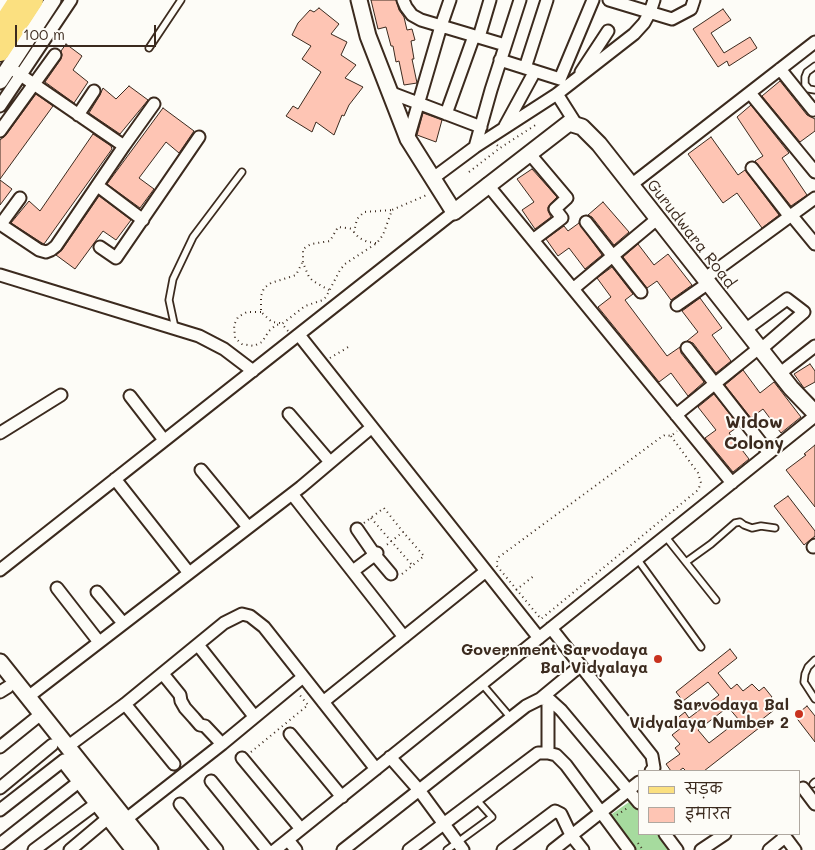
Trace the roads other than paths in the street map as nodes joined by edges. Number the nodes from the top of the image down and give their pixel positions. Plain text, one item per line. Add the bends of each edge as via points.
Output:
1 (5, 0) edge
2 (18, 0) edge
3 (34, 0) edge
4 (53, 0) edge
5 (71, 0) edge
6 (181, 0) edge
7 (359, 0) edge
8 (403, 0) edge
9 (450, 0) edge
10 (490, 0) edge
11 (520, 0) edge
12 (547, 0) edge
13 (592, 0) edge
14 (654, 0) edge
15 (694, 0) edge
16 (614, 1) edge
17 (0, 8) edge
18 (650, 12) junction
19 (441, 26) junction
20 (0, 28) edge
21 (608, 31) dead end
22 (476, 36) junction
23 (815, 42) edge
24 (505, 45) junction
25 (149, 48) dead end
26 (55, 55) dead end
27 (500, 60) junction
28 (10, 64) edge
29 (815, 66) edge
30 (530, 69) junction
31 (780, 69) junction
32 (576, 80) junction
33 (0, 81) edge
34 (33, 84) junction
35 (815, 90) edge
36 (94, 91) dead end
37 (389, 92) junction
38 (750, 92) junction
39 (557, 94) junction
40 (154, 104) dead end
41 (419, 104) junction
42 (0, 106) edge
43 (815, 109) edge
44 (446, 114) junction
45 (78, 115) junction
46 (576, 124) junction
47 (481, 127) junction
48 (503, 129) junction
49 (0, 130) edge
50 (199, 137) dead end
51 (408, 139) junction
52 (124, 146) junction
53 (475, 148) junction
54 (529, 153) junction
55 (752, 168) dead end
56 (242, 172) dead end
57 (815, 172) edge
58 (436, 184) junction
59 (488, 184) junction
60 (631, 185) junction
61 (98, 186) junction
62 (20, 198) dead end
63 (815, 198) edge
64 (454, 212) junction
65 (791, 217) junction
66 (657, 219) junction
67 (143, 220) junction
68 (586, 222) dead end
69 (1, 224) edge
70 (534, 240) junction
71 (815, 244) edge
72 (100, 247) dead end
73 (613, 256) junction
74 (0, 275) edge
75 (706, 281) junction
76 (573, 289) junction
77 (641, 292) dead end
78 (677, 305) dead end
79 (175, 328) junction
80 (745, 330) junction
81 (297, 337) junction
82 (815, 346) edge
83 (687, 348) dead end
84 (759, 349) junction
85 (254, 371) junction
86 (779, 374) junction
87 (715, 383) junction
88 (61, 395) dead end
89 (130, 396) dead end
90 (289, 414) dead end
91 (676, 415) junction
92 (815, 415) edge
93 (372, 427) junction
94 (0, 433) edge
95 (164, 440) junction
96 (769, 453) junction
97 (330, 462) junction
98 (201, 470) dead end
99 (115, 479) junction
100 (732, 483) junction
101 (292, 494) junction
102 (359, 527) road end
103 (248, 528) junction
104 (775, 528) dead end
105 (665, 536) junction
106 (336, 541) dead end
107 (376, 554) junction
108 (638, 560) junction
109 (686, 562) junction
110 (355, 569) junction
111 (0, 570) edge
112 (486, 571) junction
113 (189, 573) junction
114 (394, 575) road end
115 (57, 588) dead end
116 (98, 592) dead end
117 (376, 593) dead end
118 (716, 600) dead end
119 (123, 623) junction
120 (551, 628) junction
121 (404, 637) junction
122 (539, 638) junction
123 (99, 642) junction
124 (198, 646) junction
125 (701, 647) dead end
126 (815, 660) edge
127 (0, 662) edge
128 (580, 666) junction
129 (163, 674) junction
130 (303, 677) junction
131 (482, 684) junction
132 (3, 685) edge
133 (28, 697) junction
134 (815, 698) edge
135 (544, 699) junction
136 (323, 702) junction
137 (125, 704) junction
138 (254, 716) junction
139 (37, 718) junction
140 (511, 718) junction
141 (290, 734) dead end
142 (222, 744) junction
143 (0, 747) edge
144 (61, 751) junction
145 (548, 753) junction
146 (244, 756) road end
147 (390, 757) junction
148 (174, 764) dead end
149 (376, 769) junction
150 (652, 770) edge
151 (80, 781) junction
152 (211, 781) dead end
153 (638, 783) edge
154 (809, 785) edge
155 (0, 788) edge
156 (419, 790) junction
157 (628, 791) junction
158 (342, 797) junction
159 (476, 800) junction
160 (638, 802) edge
161 (97, 803) junction
162 (180, 804) dead end
163 (815, 804) edge
164 (0, 810) edge
165 (601, 812) junction
166 (117, 816) junction
167 (443, 825) junction
168 (301, 830) junction
169 (572, 835) junction
170 (665, 835) edge
171 (724, 835) edge
172 (784, 835) edge
173 (288, 840) junction
174 (0, 844) edge
175 (460, 846) edge
176 (633, 847) edge
177 (708, 848) edge
178 (412, 849) edge
179 (34, 850) edge
180 (70, 850) edge
181 (134, 850) edge
182 (150, 850) edge
183 (218, 850) edge
184 (267, 850) edge
185 (275, 850) edge
186 (296, 850) edge
187 (343, 850) edge
188 (447, 850) edge
189 (503, 850) edge
190 (553, 850) edge
191 (583, 850) edge
192 (677, 850) edge
193 (769, 850) edge
194 (796, 850) edge

1 - 17 street
2 - 20 main road
3 - 28 main road
4 - 28 street
5 - 28 street
6 - 25 lane
7 - 37 street via 368,36
8 - 19 street via 412,15
9 - 19 street
10 - 22 street
11 - 24 street
12 - 30 street
13 - 30 street via 560,79
14 - 18 street
15 - 18 street via 691,9 672,19
16 - 18 street
18 - 32 street via 634,34
19 - 22 street
19 - 41 street
21 - 32 street
22 - 24 street
22 - 44 street
23 - 31 street, Gurudwara Road
24 - 27 street
26 - 34 street
27 - 30 street
27 - 47 street
28 - 33 street
28 - 34 street
28 - 42 street
29 - 35 lane via 805,77 805,84
30 - 48 street
31 - 38 street, Gurudwara Road
31 - 43 street
32 - 39 street
34 - 45 street
34 - 49 street
36 - 45 street
37 - 41 street
37 - 51 street
38 - 57 street
38 - 60 street, Gurudwara Road
39 - 46 street
39 - 48 street
40 - 52 street
41 - 44 street
41 - 51 street
44 - 47 street
45 - 52 street
46 - 54 street via 569,123
46 - 60 street via 589,133
47 - 53 street
48 - 53 street
50 - 67 street
51 - 58 street
52 - 61 street
53 - 58 street
54 - 59 street
54 - 70 street via 567,198 555,208 562,218
55 - 65 street
56 - 79 lane via 193,237 173,279 169,300
58 - 64 street
59 - 64 street
59 - 70 street
60 - 66 street, Gurudwara Road
61 - 67 street
61 - 69 street via 52,250 39,250
62 - 69 street
63 - 65 street
64 - 81 street
65 - 71 street
65 - 75 street
66 - 73 street
66 - 75 street, Gurudwara Road
67 - 72 street via 116,258
68 - 73 street
70 - 76 street
73 - 76 street
73 - 77 street
74 - 79 street
75 - 78 street
75 - 80 street, Gurudwara Road
76 - 91 street
79 - 85 street via 214,343
80 - 84 street, Gurudwara Road
80 - 84 street via 787,300 804,312
81 - 85 street
81 - 93 street via 322,363
82 - 86 street
83 - 87 street
84 - 86 street, Gurudwara Road
84 - 87 street
85 - 95 street
86 - 92 street, Gurudwara Road
87 - 91 street
87 - 96 street
88 - 94 street
89 - 95 street
90 - 97 street
91 - 100 street
92 - 96 street
93 - 97 street
93 - 112 street
95 - 99 street
96 - 100 street
97 - 101 street
98 - 103 street
99 - 111 street
99 - 113 street
100 - 105 street
101 - 103 street
101 - 110 street
102 - 107 street
103 - 113 street
104 - 109 lane via 752,528 735,523
105 - 108 street
105 - 109 lane
106 - 110 street
107 - 110 street
107 - 114 street
108 - 120 street
108 - 125 lane
109 - 118 lane
110 - 117 street
110 - 121 street
112 - 121 street
112 - 122 street
113 - 119 street
115 - 123 street
116 - 119 street
119 - 123 street
120 - 122 street
120 - 128 street
121 - 136 street
122 - 131 street
123 - 133 street
124 - 129 street
124 - 130 street via 224,623 242,614 250,616 264,627
124 - 138 street
126 - 134 lane via 804,674 804,682
127 - 133 street
128 - 135 street
128 - 150 street via 652,756
129 - 137 street
129 - 142 street via 180,695 185,708
130 - 136 street
130 - 138 street
131 - 140 lane
131 - 147 street
132 - 139 street
133 - 139 street
135 - 140 street via 526,706
135 - 145 street
135 - 157 street via 561,710
136 - 149 street
137 - 144 street
137 - 148 street
138 - 142 street
139 - 143 street
139 - 144 street
140 - 156 street
141 - 158 street
142 - 166 street
144 - 151 street
144 - 155 street
144 - 164 street
144 - 166 street
145 - 159 street via 538,753
145 - 165 street via 556,755 566,765
146 - 168 street
147 - 149 street
147 - 156 street
149 - 158 street
151 - 161 street
151 - 174 street
152 - 184 street
153 - 157 street
154 - 163 street
156 - 167 street
156 - 187 street
157 - 160 street
157 - 165 street
158 - 168 street
159 - 167 street
159 - 175 lane via 492,817
161 - 166 street
161 - 179 street
162 - 183 street
165 - 169 street
165 - 176 street
166 - 180 street
166 - 181 street
166 - 182 street
167 - 175 street
167 - 178 street
168 - 173 street
169 - 189 street via 561,814 552,811
169 - 190 street
169 - 191 street
170 - 192 street
171 - 177 street
172 - 193 street
172 - 194 street
173 - 185 street
173 - 186 street
175 - 188 lane

